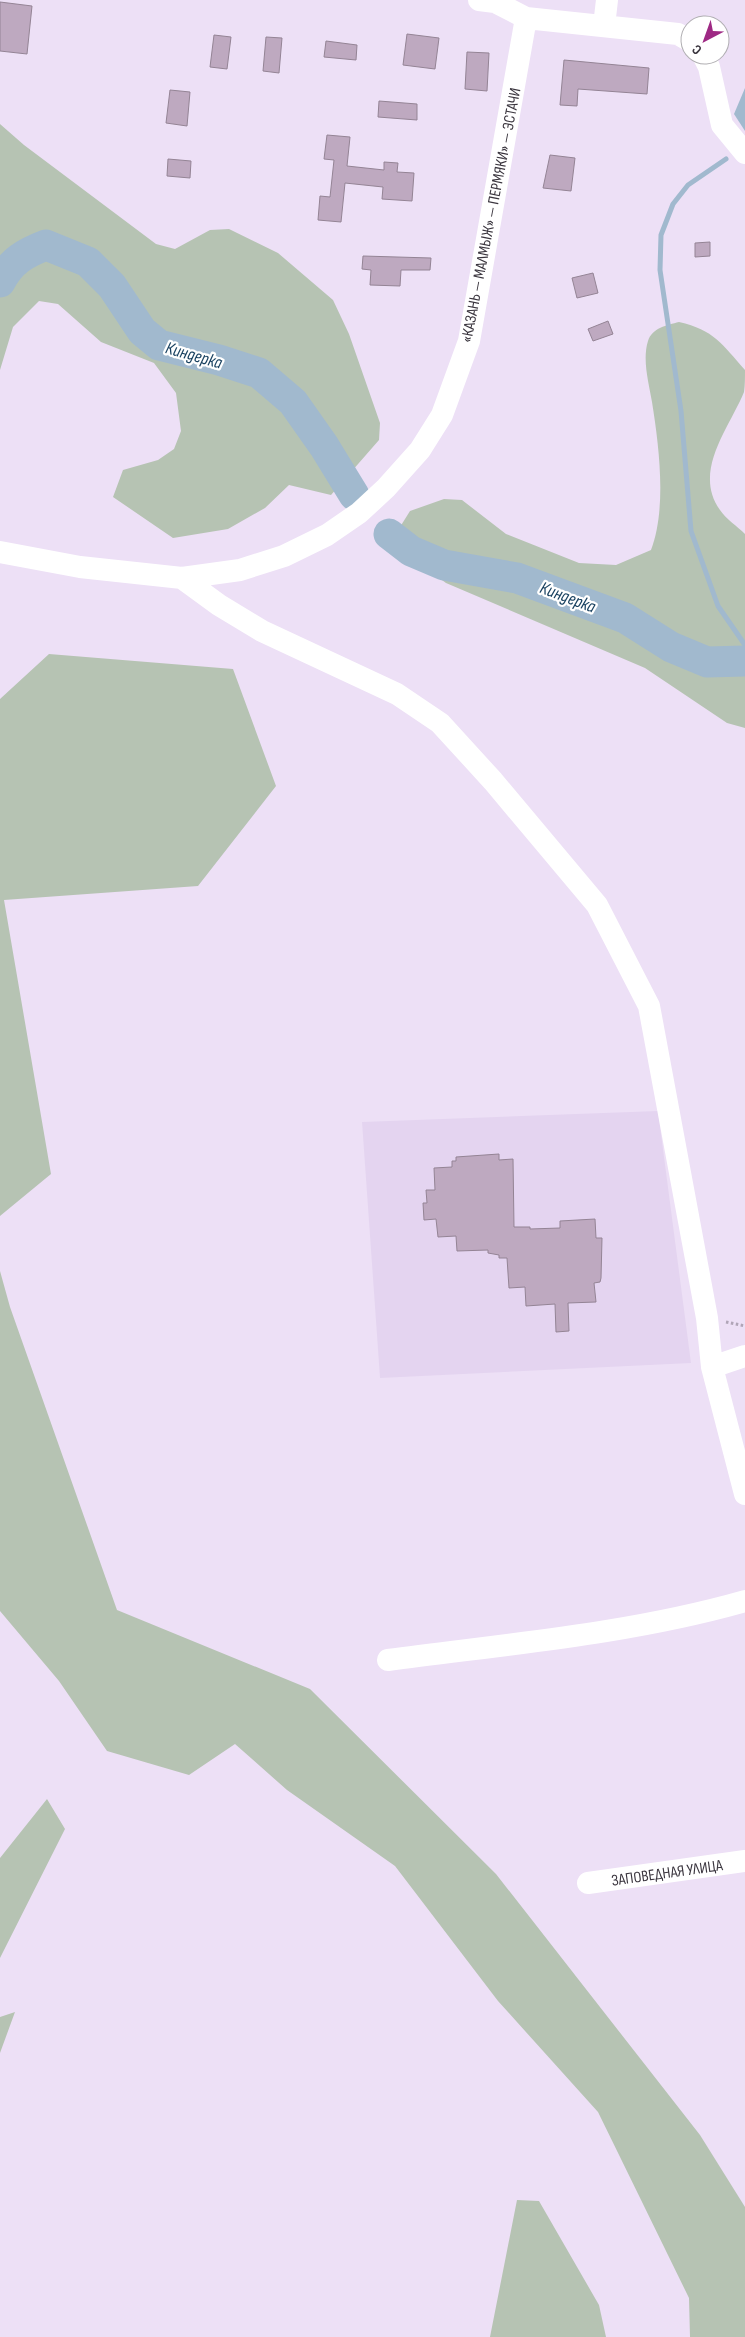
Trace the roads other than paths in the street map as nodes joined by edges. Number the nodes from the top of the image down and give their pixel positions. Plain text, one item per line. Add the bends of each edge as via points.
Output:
1 (479, 0) edge
2 (607, 0) edge
3 (526, 18) junction
4 (604, 26) junction
5 (680, 35) edge
6 (708, 65) edge
7 (745, 153) edge
8 (0, 552) edge
9 (182, 578) junction
10 (745, 1356) edge
11 (712, 1367) junction
12 (745, 1494) edge
13 (745, 1601) edge
14 (388, 1660) dead end
15 (745, 1861) edge
16 (588, 1883) dead end

1 - 3 street via 494,2
2 - 4 street
3 - 4 street
3 - 9 street, «КАЗАНЬ — МАЛМЫЖ» — ПЕРМЯКИ» — ЭСТАЧИ via 469,341 442,415 420,450 386,488 359,513 327,535 284,556 240,570
4 - 5 street
6 - 7 street via 722,125
8 - 9 street, «КАЗАНЬ — МАЛМЫЖ» — ПЕРМЯКИ» — ЭСТАЧИ via 80,567
9 - 11 street via 262,631 397,694 440,723 597,905 649,1006 707,1318
10 - 11 street
11 - 12 street
13 - 14 street via 679,1618 610,1630
15 - 16 street, ЗАПОВЕДНАЯ УЛИЦА

